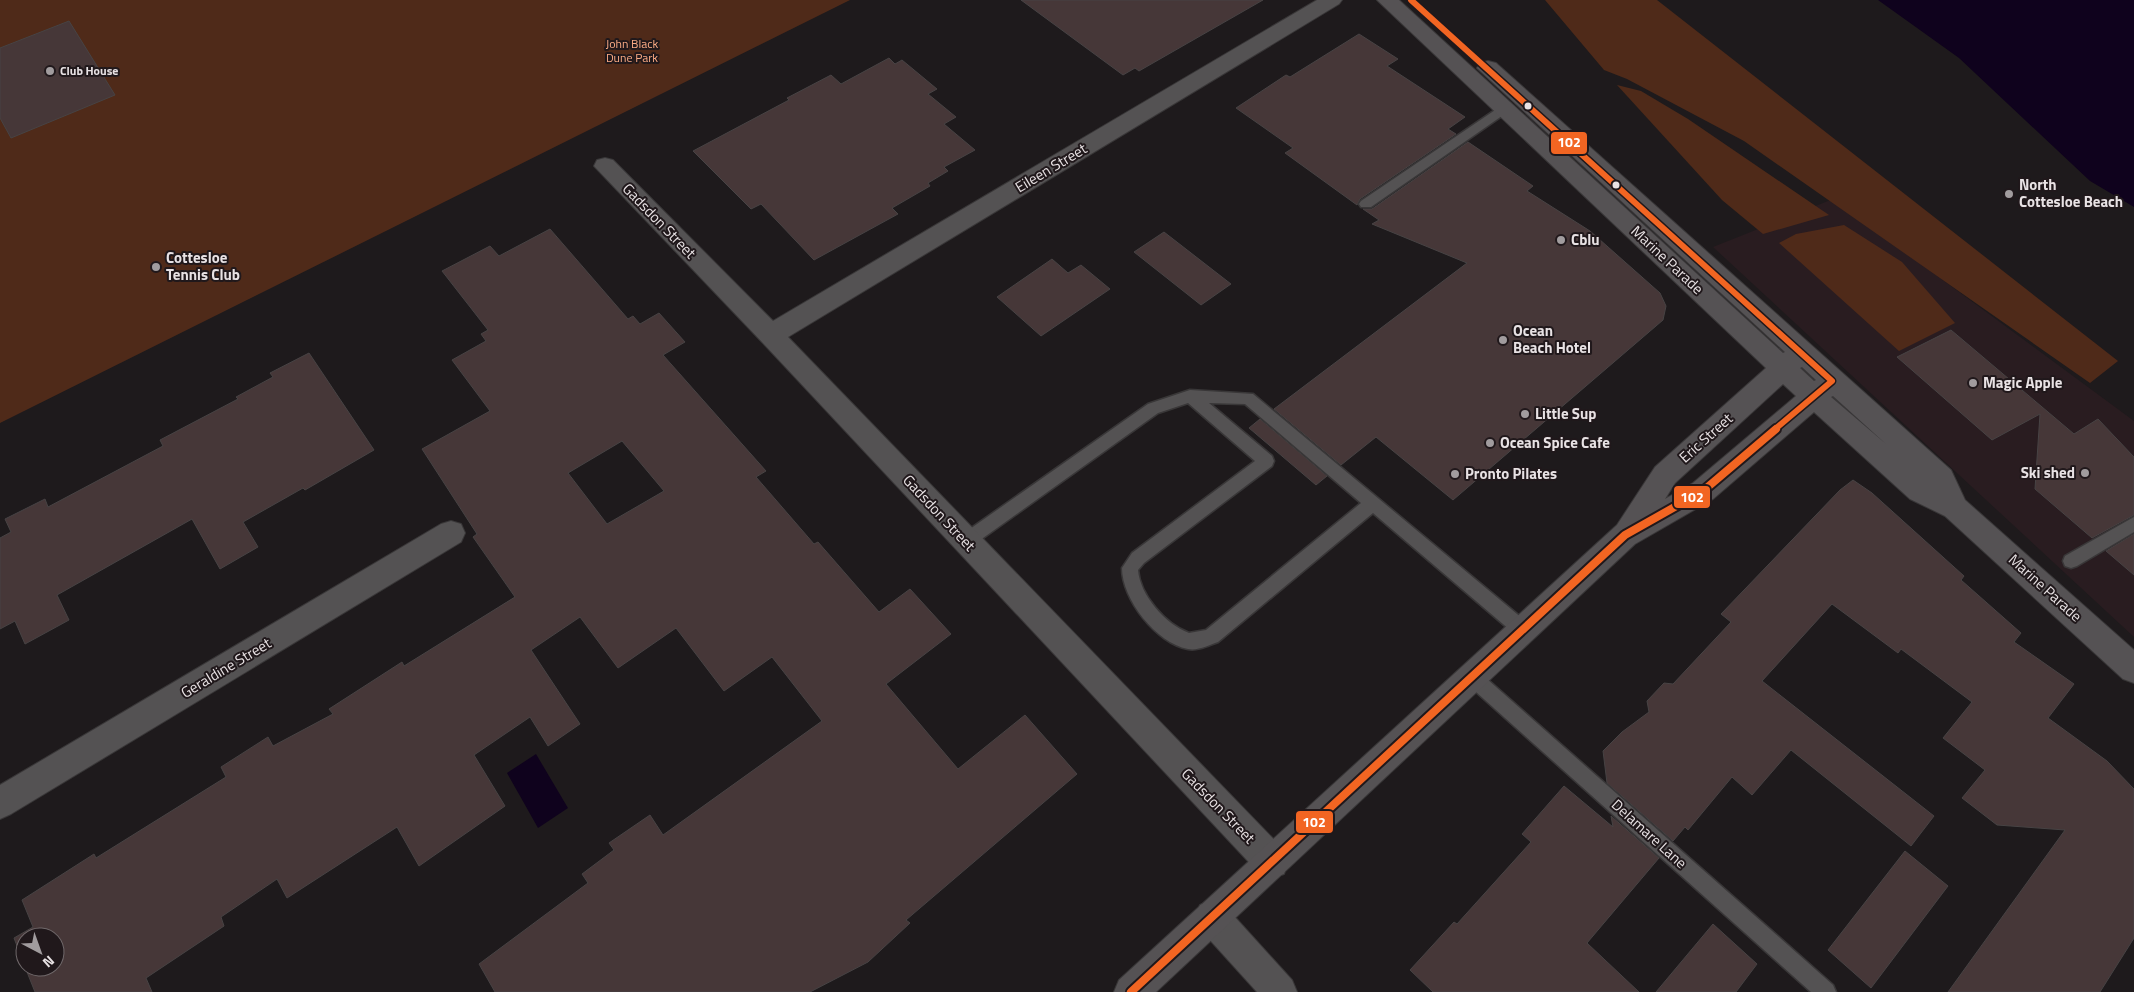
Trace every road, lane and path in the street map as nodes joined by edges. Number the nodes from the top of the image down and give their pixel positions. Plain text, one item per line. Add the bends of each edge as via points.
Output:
1 (1332, 0) edge
2 (1388, 0) edge
3 (1411, 0) edge
4 (1504, 108) junction
5 (605, 166) dead end
6 (1366, 204) dead end
7 (771, 335) junction
8 (1792, 360) junction
9 (1823, 388) junction
10 (1190, 396) junction
11 (1373, 503) junction
12 (2134, 524) edge
13 (451, 533) dead end
14 (1625, 535) junction
15 (968, 544) junction
16 (2071, 561) dead end
17 (1523, 630) junction
18 (2134, 669) edge
19 (1472, 677) junction
20 (0, 803) edge
21 (1272, 862) junction
22 (1212, 917) junction
23 (1131, 992) edge
24 (1280, 992) edge
25 (1826, 992) edge

1 - 7 street, Eileen Street
2 - 4 main road, Marine Parade
3 - 8 main road, Marine Parade via 1526,102
4 - 6 lane
4 - 8 main road, Marine Parade
5 - 7 street, Gadsdon Street
7 - 15 street, Gadsdon Street
8 - 9 main road, Marine Parade
8 - 14 main road, Eric Street via 1665,475
9 - 14 main road, Eric Street via 1703,491
9 - 18 main road, Marine Parade via 1920,491 1955,508
10 - 11 lane via 1248,398
10 - 11 lane via 1266,461 1138,558 1130,568 1135,594 1151,613 1184,640 1199,641 1212,636
10 - 15 lane via 1153,408 966,541
11 - 17 lane
12 - 16 lane
13 - 20 street, Geraldine Street
14 - 17 main road, Eric Street
15 - 21 street, Gadsdon Street
17 - 19 main road, Eric Street
19 - 21 main road, Eric Street
19 - 25 lane, Delamare Lane
21 - 22 main road, Eric Street
22 - 23 main road, Eric Street
22 - 24 street

